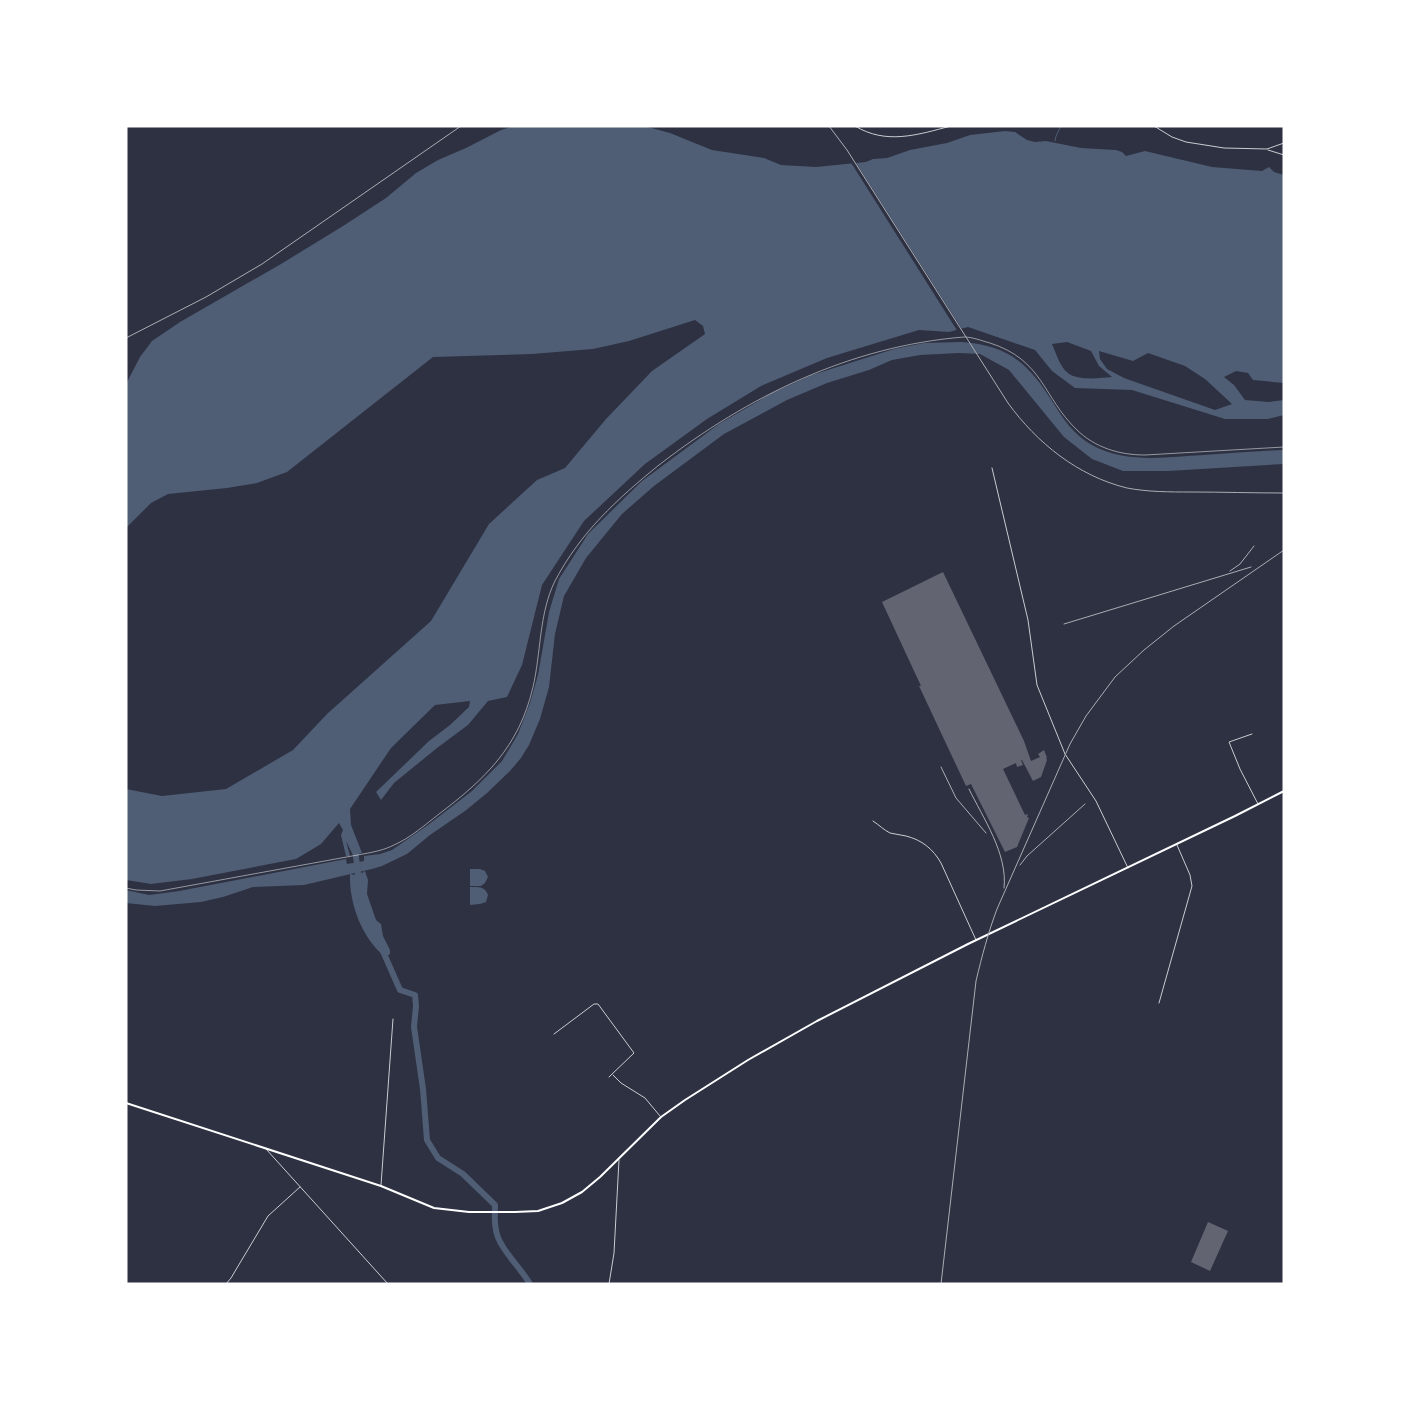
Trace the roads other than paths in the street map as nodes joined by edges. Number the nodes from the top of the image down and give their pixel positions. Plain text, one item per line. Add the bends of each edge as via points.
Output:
1 (855, 126) edge
2 (951, 126) edge
3 (1154, 126) edge
4 (1284, 143) edge
5 (1267, 149) junction
6 (1284, 155) edge
7 (992, 468) dead end
8 (1252, 734) dead end
9 (1284, 791) edge
10 (1258, 804) junction
11 (874, 821) dead end
12 (1177, 844) junction
13 (1128, 868) junction
14 (976, 940) junction
15 (1159, 1003) dead end
16 (393, 1019) dead end
17 (554, 1034) dead end
18 (612, 1074) junction
19 (609, 1077) dead end
20 (126, 1103) edge
21 (661, 1117) junction
22 (264, 1147) junction
23 (619, 1158) junction
24 (301, 1186) junction
25 (381, 1186) junction
26 (226, 1284) edge
27 (388, 1284) edge
28 (609, 1284) edge

1 - 2 street via 885,138
3 - 5 street via 1186,142 1224,148
4 - 5 street
5 - 6 street
7 - 13 street via 1029,626 1036,685 1062,747 1098,805
8 - 10 street via 1230,742
9 - 10 main road
10 - 12 main road
11 - 14 street via 892,833 917,840 934,853
12 - 13 main road
12 - 15 street via 1192,886
13 - 14 main road
14 - 21 main road via 817,1021 740,1065
16 - 25 street
17 - 18 street via 598,1003 634,1052
18 - 19 street
18 - 21 street via 644,1097
20 - 22 main road
21 - 23 main road
22 - 24 street
22 - 25 main road
23 - 25 main road via 572,1198 550,1208 522,1212 434,1208
23 - 28 street via 614,1253
24 - 26 street via 268,1216
24 - 27 street

